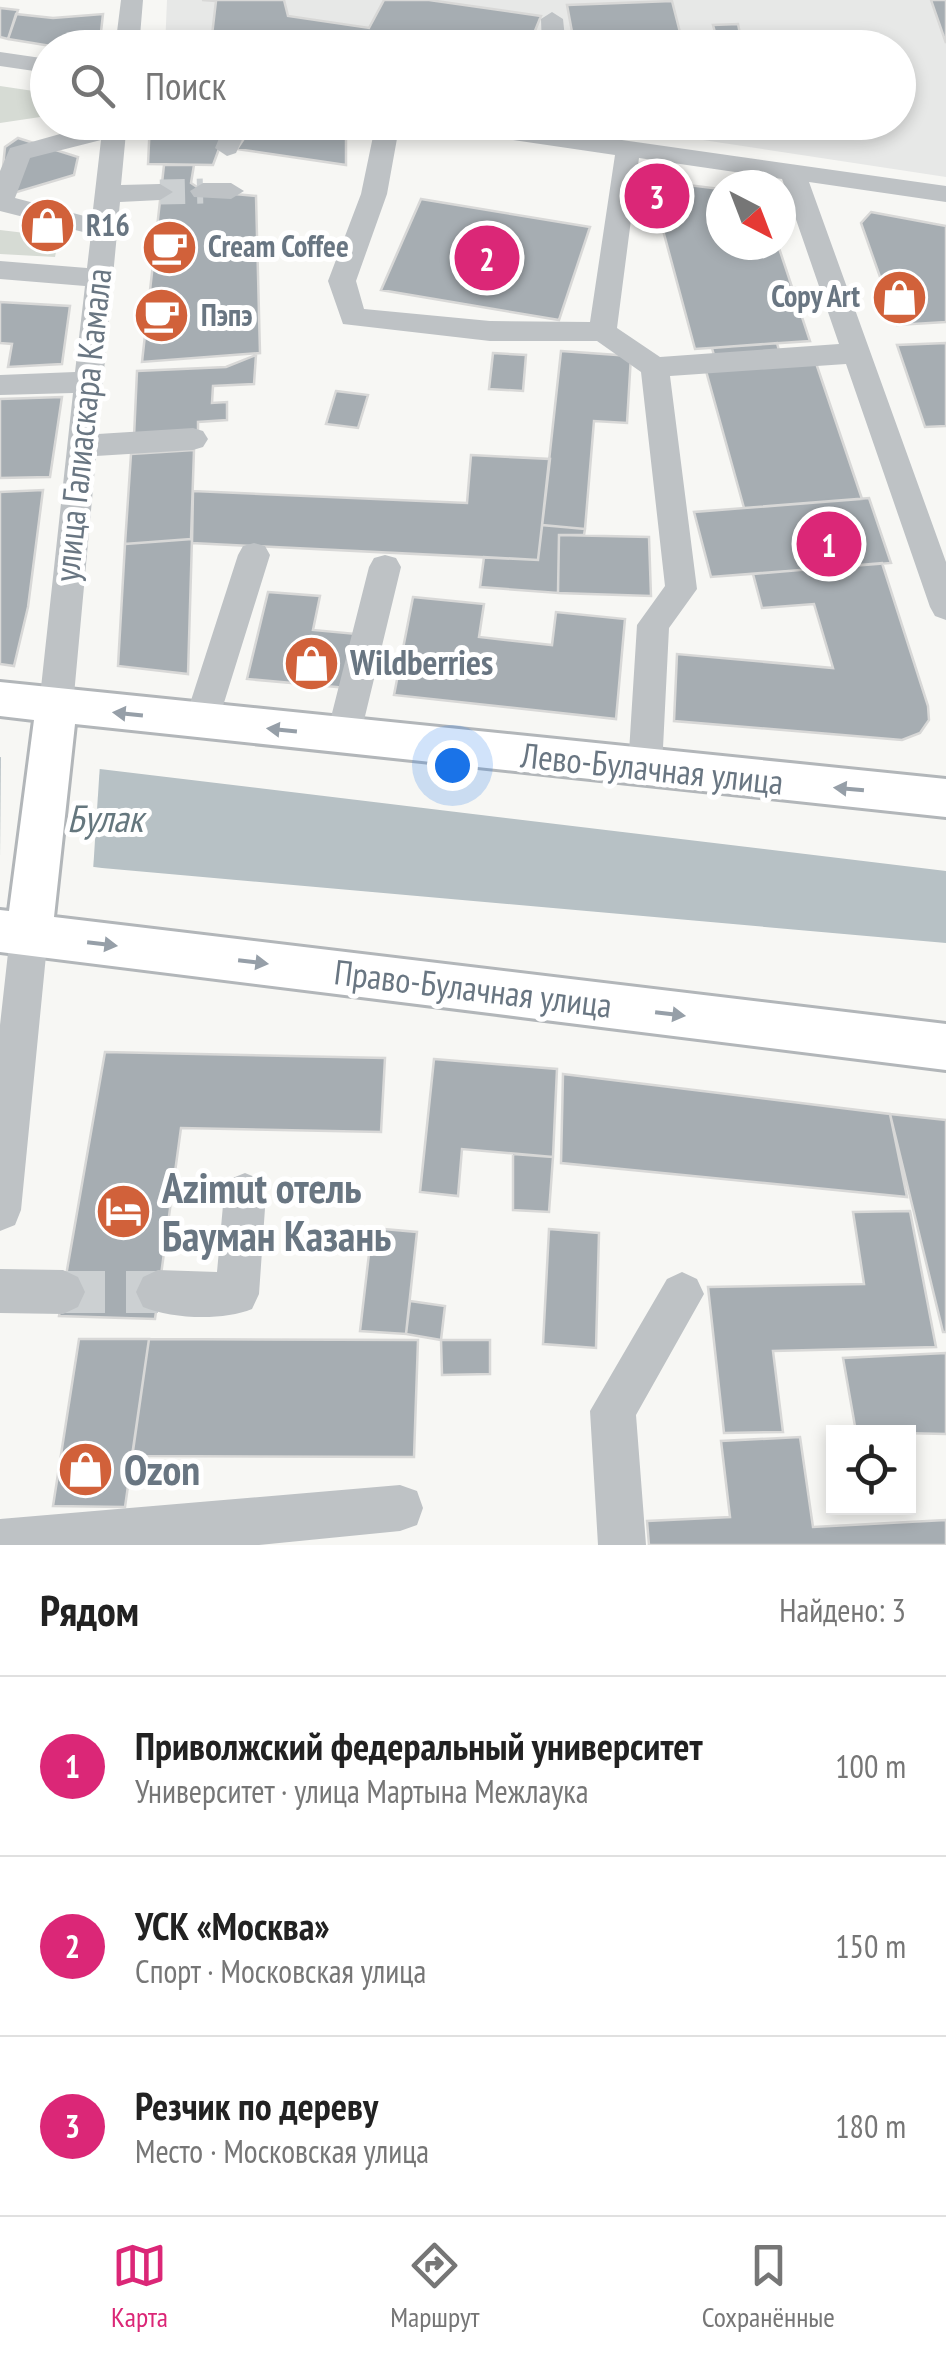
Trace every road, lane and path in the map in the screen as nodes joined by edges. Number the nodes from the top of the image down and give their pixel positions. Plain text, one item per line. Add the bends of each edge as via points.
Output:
1 (132, 0) edge
2 (552, 19) dead end
3 (130, 30) edge
4 (553, 30) edge
5 (0, 60) edge
6 (30, 64) edge
7 (65, 140) edge
8 (112, 140) edge
9 (230, 140) edge
10 (384, 140) edge
11 (592, 140) edge
12 (227, 148) dead end
13 (628, 150) junction
14 (766, 170) edge
15 (796, 174) edge
16 (796, 180) edge
17 (232, 191) dead end
18 (160, 192) tunnel mouth
19 (203, 192) tunnel mouth
20 (106, 194) junction
21 (946, 194) edge
22 (103, 229) junction
23 (0, 270) edge
24 (99, 278) junction
25 (603, 332) junction
26 (857, 353) junction
27 (655, 366) junction
28 (87, 382) junction
29 (0, 385) edge
30 (193, 439) dead end
31 (82, 446) junction
32 (934, 540) edge
33 (254, 555) dead end
34 (384, 567) dead end
35 (946, 607) edge
36 (0, 700) edge
37 (54, 717) junction
38 (201, 722) junction
39 (342, 737) junction
40 (645, 768) junction
41 (946, 798) edge
42 (14, 933) edge
43 (946, 1047) edge
44 (5, 1121) edge
45 (245, 1194) dead end
46 (0, 1210) edge
47 (0, 1291) edge
48 (63, 1292) tunnel mouth
49 (158, 1292) tunnel mouth
50 (682, 1294) dead end
51 (400, 1508) dead end
52 (0, 1543) edge
53 (622, 1545) edge

1 - 3 street
2 - 4 street
5 - 6 street
7 - 22 street via 19,153 1,203
8 - 20 street, улица Галиаскара Камала
9 - 12 street
10 - 25 street via 374,194 342,280 353,317 490,331
11 - 13 street
13 - 14 street
13 - 25 street
15 - 21 street
16 - 26 street
17 - 19 street
18 - 20 street
20 - 22 street, улица Галиаскара Камала
22 - 24 street, улица Галиаскара Камала
23 - 24 street
24 - 28 street, улица Галиаскара Камала
25 - 27 street
26 - 27 street
26 - 32 street
27 - 40 street via 681,588 653,625
28 - 29 street
28 - 31 street, улица Галиаскара Камала
30 - 31 street
31 - 37 street, улица Галиаскара Камала
32 - 35 street
33 - 38 street
34 - 39 street
36 - 37 main road, Лево-Булачная улица
38 -> 37 main road, Лево-Булачная улица
37 - 42 main road via 35,884
39 -> 38 main road, Лево-Булачная улица
39 - 40 main road, Лево-Булачная улица
41 -> 40 main road, Лево-Булачная улица
42 -> 43 main road, Право-Булачная улица
42 - 44 street
44 - 46 street
45 - 49 street via 238,1294
47 - 48 street
50 - 53 street via 613,1412
51 - 52 street

